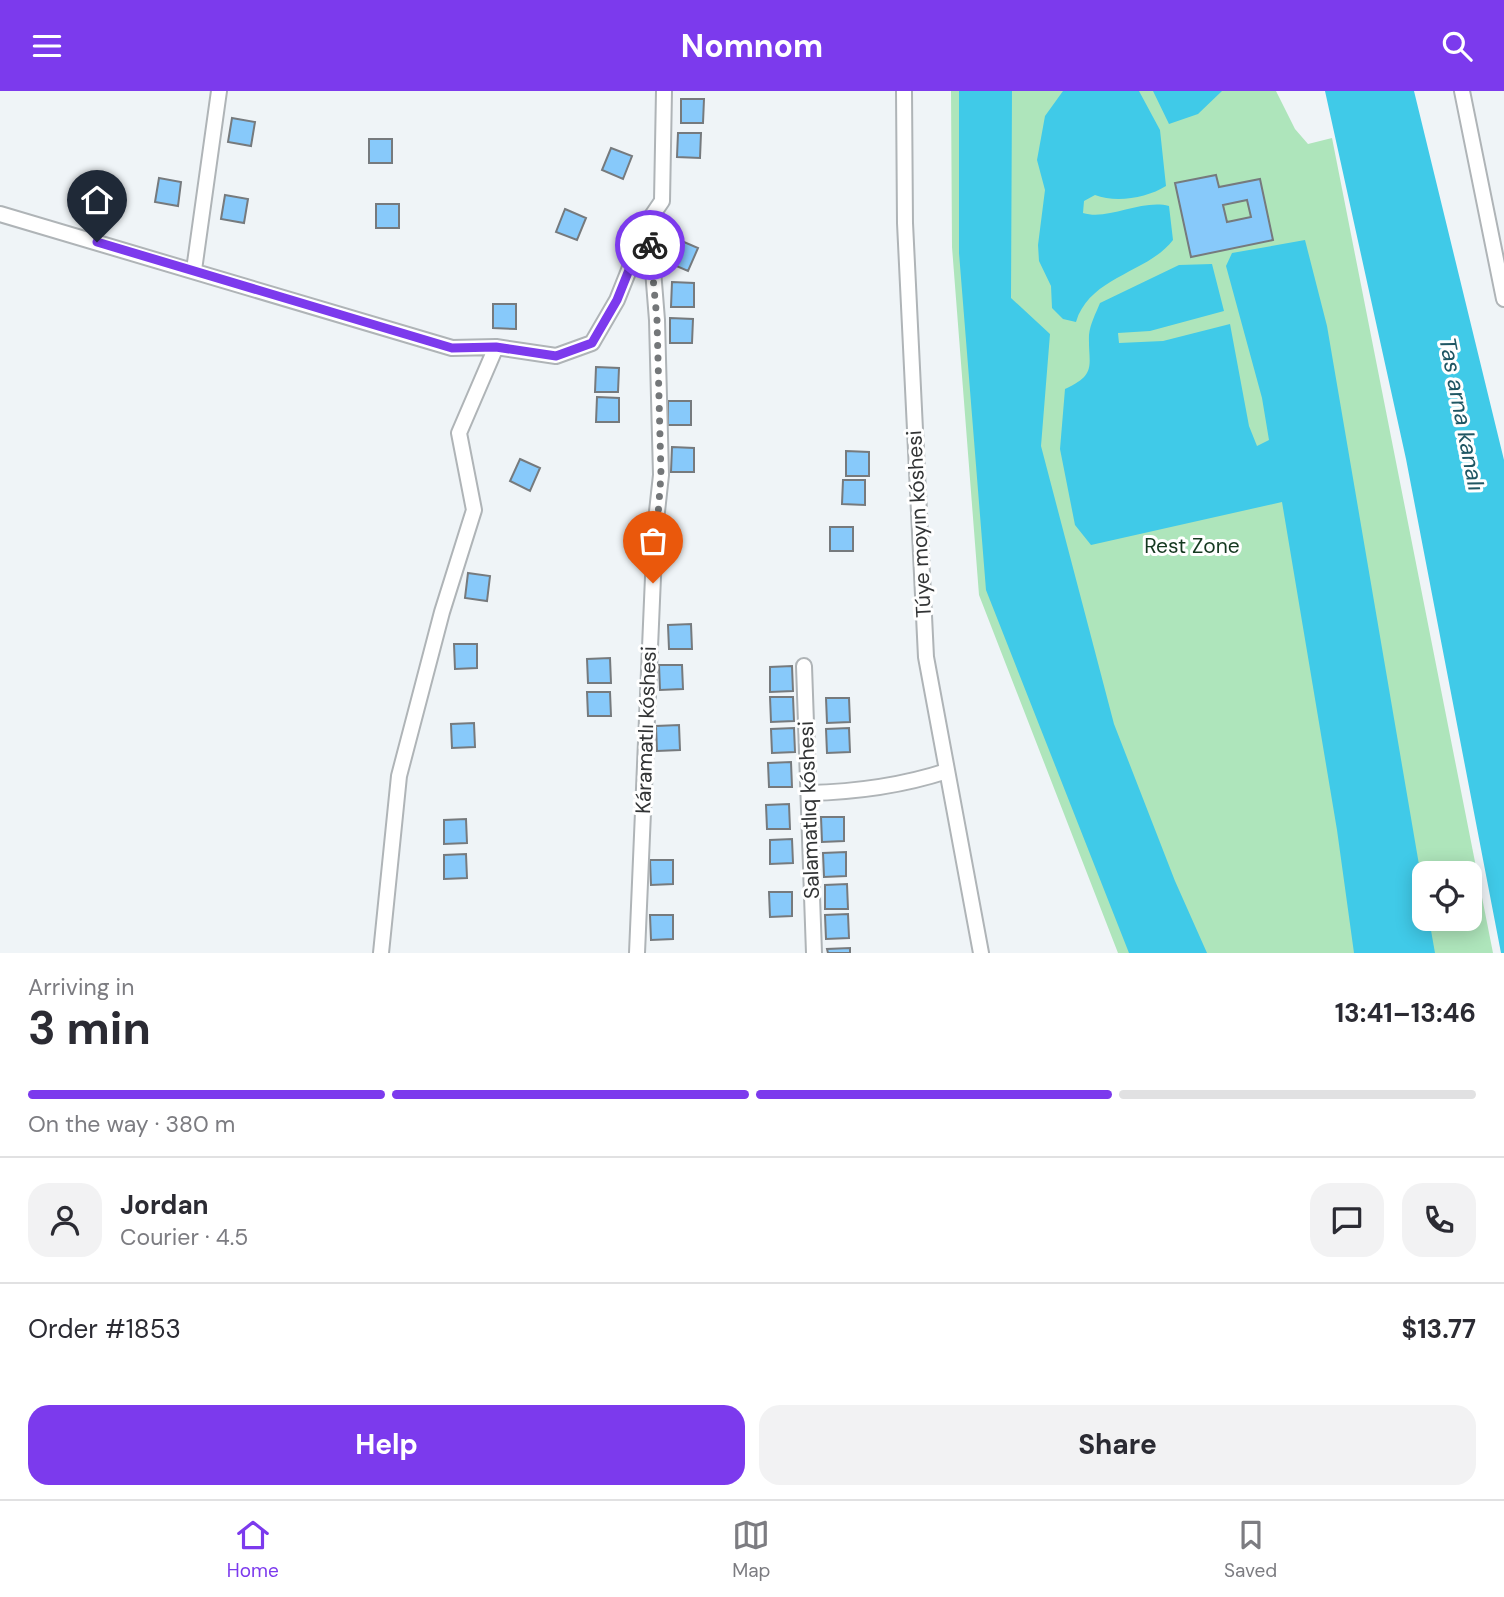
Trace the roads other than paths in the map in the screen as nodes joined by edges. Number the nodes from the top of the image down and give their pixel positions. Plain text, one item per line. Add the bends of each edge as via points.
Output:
1 (219, 91) edge
2 (664, 91) edge
3 (904, 91) edge
4 (1462, 91) edge
5 (0, 214) edge
6 (649, 220) junction
7 (194, 270) junction
8 (1504, 299) edge
9 (496, 347) junction
10 (804, 666) dead end
11 (947, 771) junction
12 (807, 793) junction
13 (381, 953) edge
14 (636, 953) edge
15 (814, 953) edge
16 (981, 953) edge

1 - 7 street
2 - 6 street, Káramatlı kóshesi via 662,201
3 - 11 street, Túye moyın kóshesi via 905,223 926,657
4 - 8 street
5 - 7 street
6 - 9 street via 617,300 592,343 556,356
6 - 14 street, Káramatlı kóshesi via 661,475
7 - 9 street via 452,348
9 - 13 street via 459,433 474,510 399,776
10 - 12 street, Salamatlıq kóshesi
11 - 12 street via 855,792
11 - 16 street, Túye moyın kóshesi
12 - 15 street, Salamatlıq kóshesi

